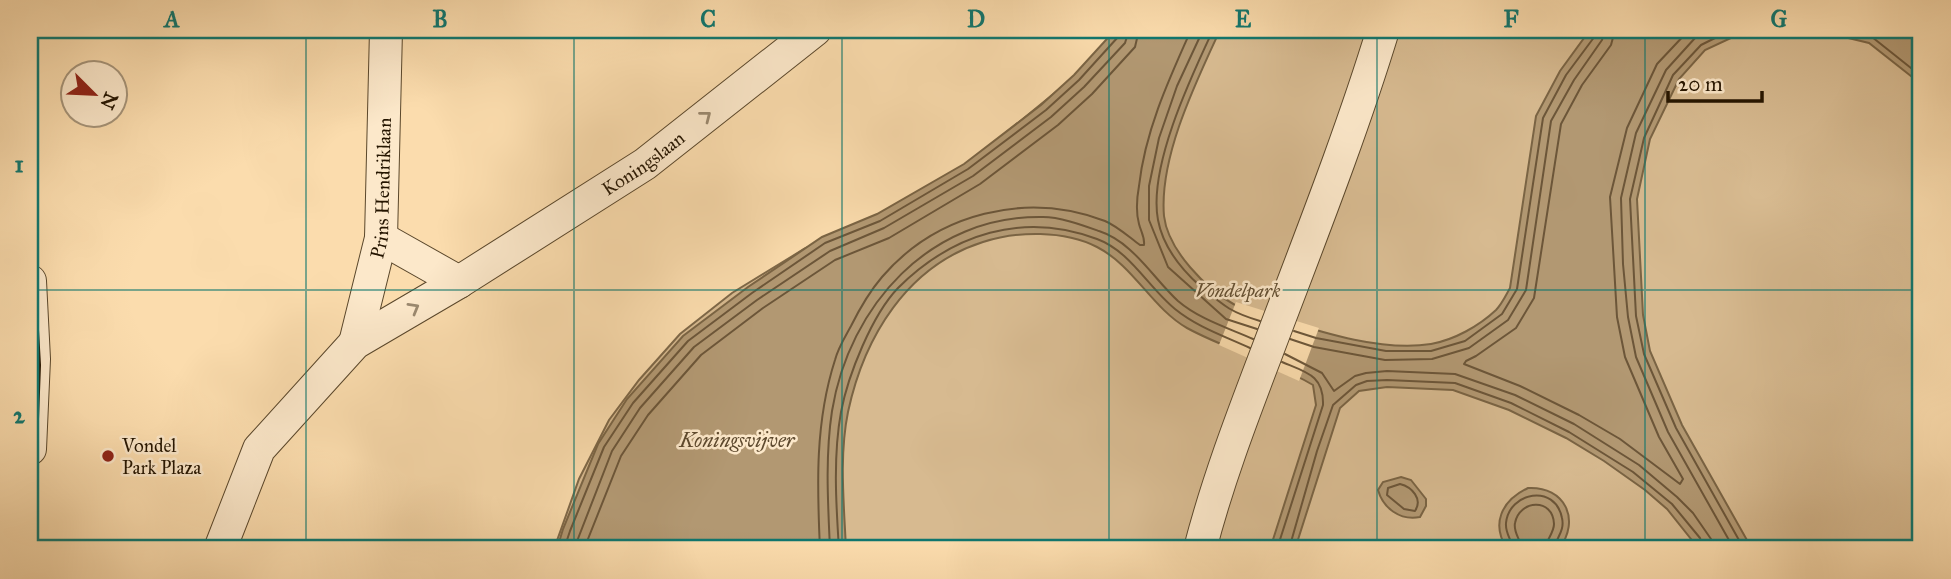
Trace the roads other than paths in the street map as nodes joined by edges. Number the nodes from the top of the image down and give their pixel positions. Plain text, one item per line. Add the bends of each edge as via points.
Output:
1 (386, 30) edge
2 (814, 30) edge
3 (1383, 30) edge
4 (381, 238) junction
5 (30, 281) edge
6 (459, 282) junction
7 (355, 343) junction
8 (30, 449) edge
9 (220, 549) edge
10 (1200, 549) edge

1 - 4 street, Prins Hendriklaan
6 -> 2 street, Koningslaan via 645,164
3 - 10 street
4 - 6 street
4 - 7 street, Prins Hendriklaan
5 - 8 street via 34,359
7 -> 6 street, Koningslaan
7 - 9 street, Koningslaan via 259,449

